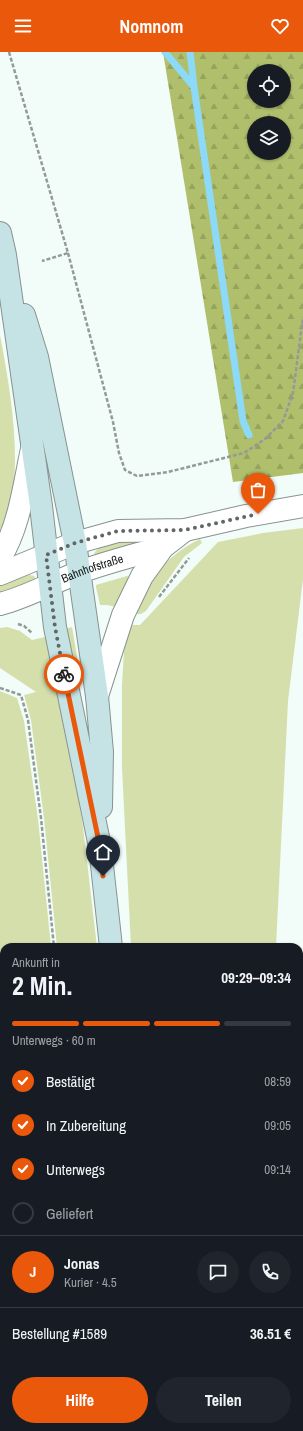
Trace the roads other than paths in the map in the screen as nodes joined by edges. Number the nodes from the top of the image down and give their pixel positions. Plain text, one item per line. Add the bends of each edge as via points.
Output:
1 (0, 233) edge
2 (5, 255) junction
3 (33, 443) junction
4 (303, 506) edge
5 (185, 530) junction
6 (75, 543) junction
7 (163, 547) junction
8 (46, 555) junction
9 (0, 558) edge
10 (80, 572) junction
11 (0, 574) edge
12 (50, 586) junction
13 (0, 604) edge
14 (97, 696) junction
15 (100, 847) junction
16 (110, 943) edge

1 - 2 main road
2 - 3 main road
2 - 6 main road via 37,358
3 - 8 main road
3 - 9 street via 19,512 8,545
4 - 5 street, Bahnhofstraße
5 - 6 street, Bahnhofstraße via 118,531
5 - 7 street, Bahnhofstraße
6 - 8 street, Bahnhofstraße
6 - 10 main road
7 - 10 street, Bahnhofstraße
7 - 14 street, Bahnhofstraße via 142,576 123,615
8 - 11 street, Bahnhofstraße
8 - 12 main road
10 - 12 street, Bahnhofstraße
10 - 14 main road
12 - 13 street, Bahnhofstraße
12 - 15 main road via 55,627
14 - 15 main road via 102,752
15 - 16 main road

